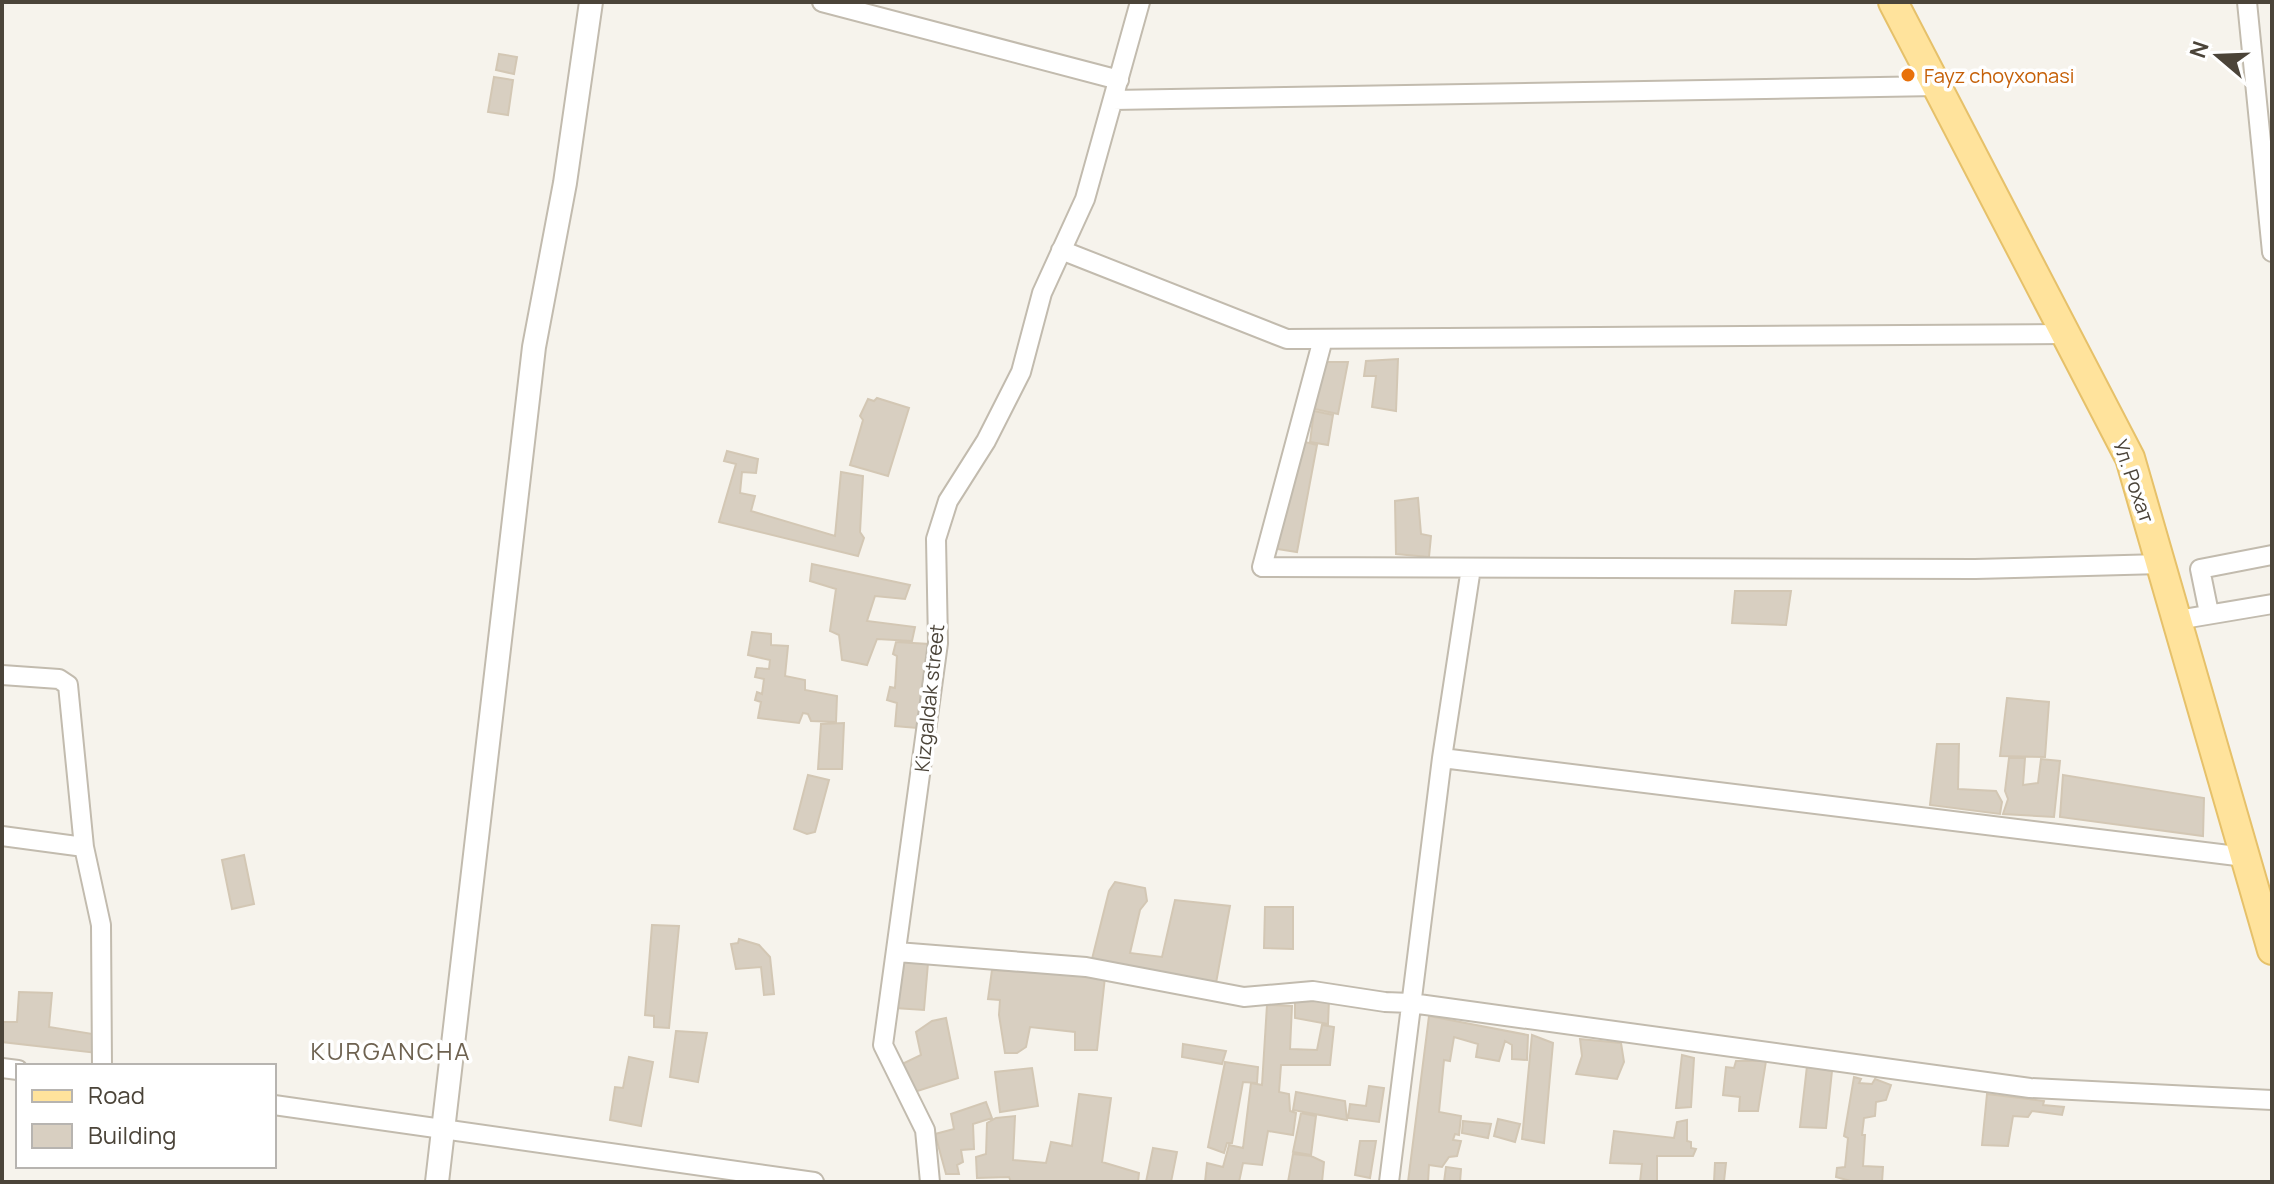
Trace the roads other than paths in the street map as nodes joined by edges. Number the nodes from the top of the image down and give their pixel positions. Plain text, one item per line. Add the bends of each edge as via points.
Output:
1 (591, 2) edge
2 (822, 2) edge
3 (1140, 2) edge
4 (1893, 2) edge
5 (2247, 2) edge
6 (1119, 80) junction
7 (1937, 86) junction
8 (1113, 100) junction
9 (1061, 250) junction
10 (2272, 252) edge
11 (2066, 334) junction
12 (1323, 339) junction
13 (2272, 555) edge
14 (2161, 564) junction
15 (1471, 568) junction
16 (2272, 604) edge
17 (2209, 613) junction
18 (2177, 620) junction
19 (2, 675) edge
20 (1442, 758) junction
21 (2, 836) edge
22 (84, 847) junction
23 (2245, 857) junction
24 (2272, 950) edge
25 (897, 952) junction
26 (1411, 1003) junction
27 (102, 1064) edge
28 (2272, 1100) edge
29 (276, 1105) edge
30 (445, 1128) junction
31 (437, 1182) edge
32 (814, 1182) edge
33 (930, 1182) edge
34 (1389, 1182) edge

1 - 30 street via 534,347
2 - 6 street
3 - 6 street, Kizgaldak street
4 - 7 main road, Ул. Рохат
5 - 10 street
6 - 8 street, Kizgaldak street
7 - 8 street
7 - 11 main road, Ул. Рохат
8 - 9 street, Kizgaldak street via 1085,199
9 - 12 street via 1287,339
9 - 25 street, Kizgaldak street via 1042,293 1021,372 948,501 936,539 938,643
11 - 12 street
11 - 14 main road, Ул. Рохат via 2130,458
12 - 15 street via 1262,567
13 - 17 street via 2200,569
14 - 15 street
14 - 18 main road, Ул. Рохат
15 - 20 street
16 - 17 street
17 - 18 street
18 - 23 main road, Ул. Рохат
19 - 22 street via 59,679 68,685
20 - 23 street
20 - 26 street
21 - 22 street
22 - 27 street via 101,925
23 - 24 main road, Ул. Рохат
25 - 26 street via 1086,967 1244,997 1313,991
25 - 33 street, Kizgaldak street via 883,1045 925,1130
26 - 28 street via 2030,1088
26 - 34 street
29 - 30 street
30 - 31 street
30 - 32 street

